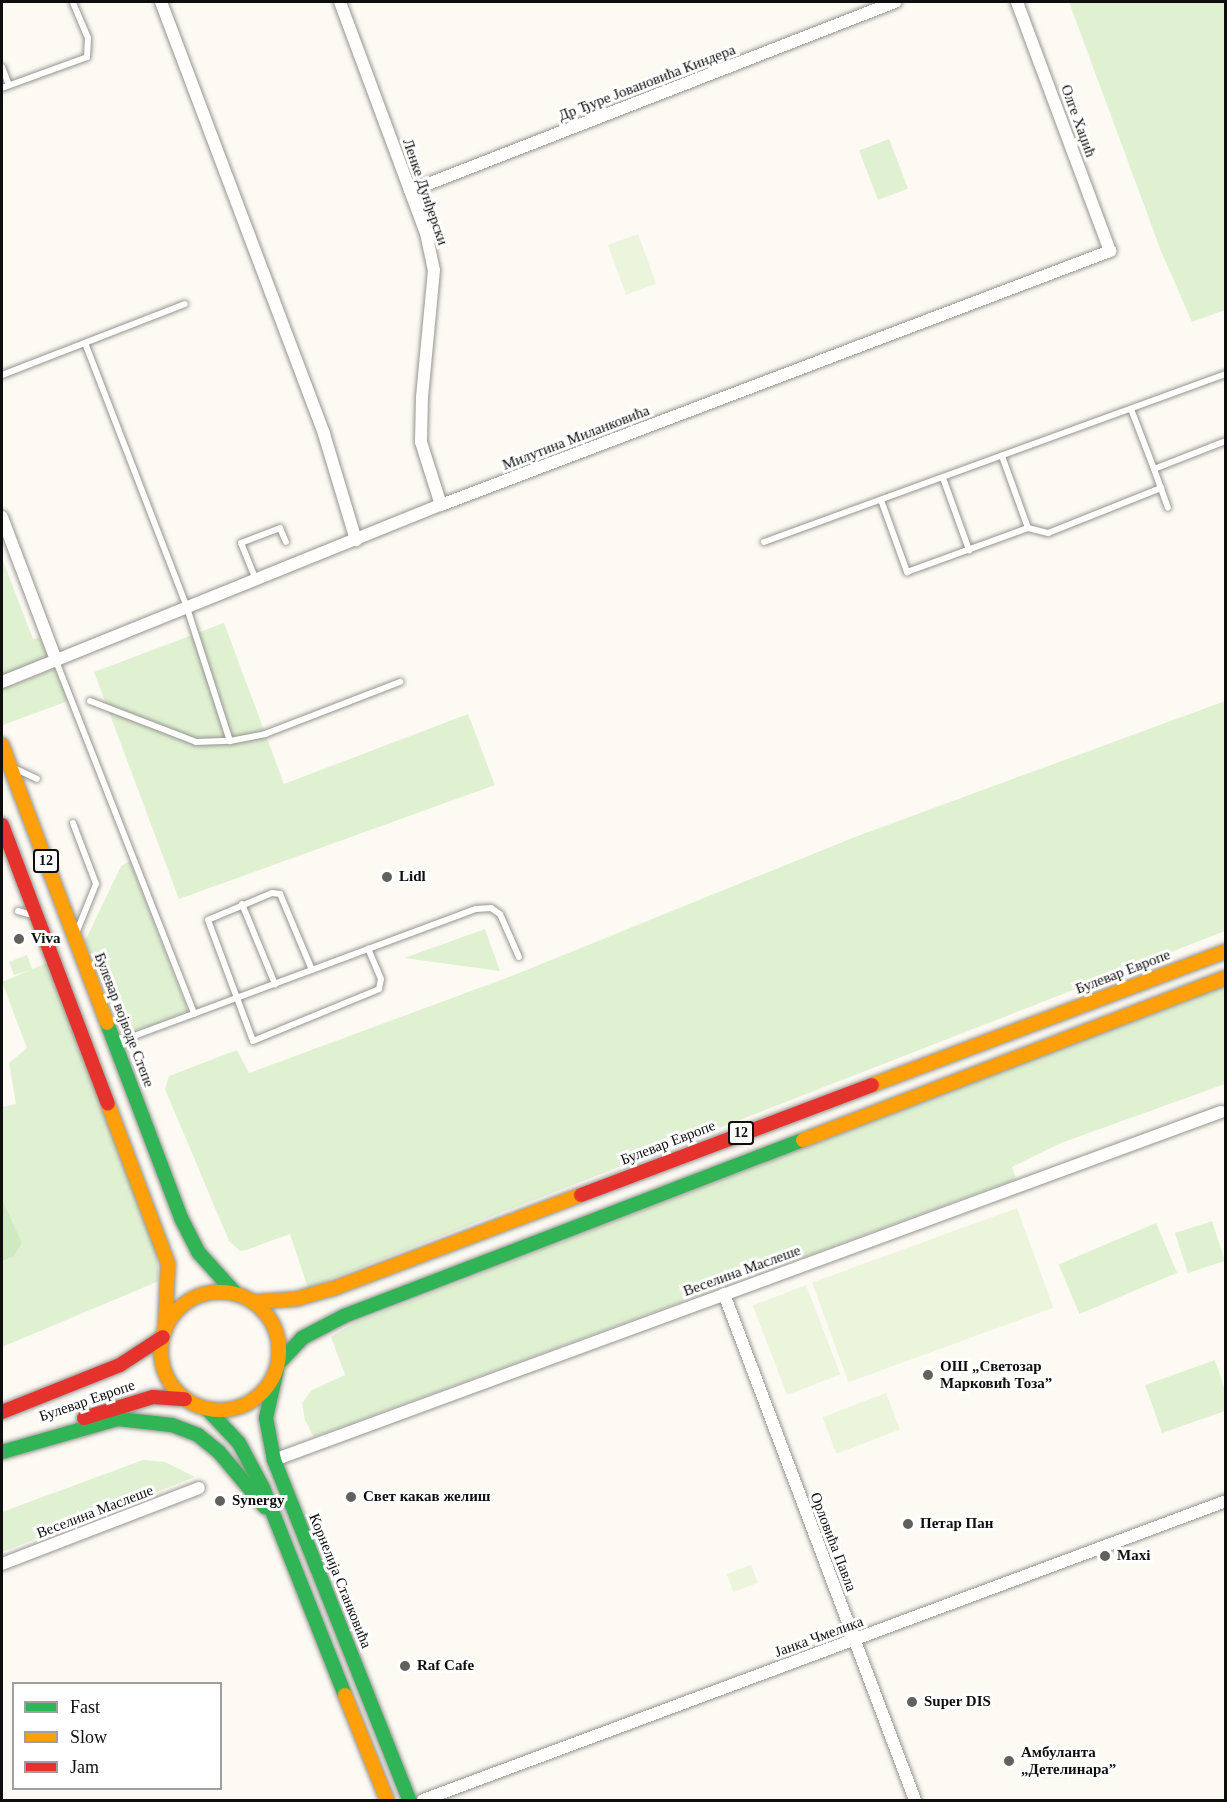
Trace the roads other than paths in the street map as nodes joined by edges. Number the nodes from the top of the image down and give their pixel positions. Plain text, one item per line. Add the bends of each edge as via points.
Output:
1 (73, 2) edge
2 (161, 2) edge
3 (340, 2) edge
4 (895, 2) edge
5 (1017, 2) edge
6 (2, 67) edge
7 (9, 85) junction
8 (2, 88) edge
9 (410, 191) junction
10 (1110, 250) joint
11 (185, 304) dead end
12 (85, 343) junction
13 (1226, 374) edge
14 (2, 375) edge
15 (1131, 409) junction
16 (1226, 441) edge
17 (1002, 456) junction
18 (1154, 469) junction
19 (943, 478) junction
20 (1161, 488) junction
21 (881, 500) junction
22 (441, 506) junction
23 (1168, 508) dead end
24 (2, 517) edge
25 (1028, 528) junction
26 (356, 540) junction
27 (286, 542) dead end
28 (764, 542) dead end
29 (969, 550) junction
30 (256, 581) junction
31 (187, 608) junction
32 (56, 660) junction
33 (2, 682) edge
34 (400, 682) dead end
35 (90, 701) dead end
36 (230, 741) junction
37 (2, 745) edge
38 (9, 766) junction
39 (37, 779) dead end
40 (73, 823) dead end
41 (2, 825) edge
42 (242, 904) junction
43 (18, 911) dead end
44 (37, 917) junction
45 (75, 937) junction
46 (368, 949) junction
47 (1226, 951) edge
48 (519, 957) dead end
49 (312, 970) junction
50 (1226, 978) edge
51 (275, 984) junction
52 (237, 998) junction
53 (194, 1014) junction
54 (115, 1044) junction
55 (1221, 1112) dead end
56 (236, 1294) junction
57 (724, 1294) junction
58 (253, 1302) junction
59 (164, 1334) junction
60 (278, 1366) junction
61 (185, 1399) junction
62 (208, 1410) junction
63 (2, 1412) edge
64 (2, 1451) edge
65 (274, 1460) junction
66 (200, 1488) dead end
67 (1226, 1500) edge
68 (278, 1523) junction
69 (2, 1564) edge
70 (853, 1640) junction
71 (387, 1800) edge
72 (410, 1800) edge
73 (423, 1800) edge
74 (915, 1800) edge

1 - 7 lane via 88,38 87,57
2 - 26 street via 324,434
3 - 9 street, Ленке Дунђерски
4 - 9 street, Др Ђуре Јовановића Киндера
5 - 10 street, Олге Хаџић
6 - 7 lane
7 - 8 lane
9 - 22 street, Ленке Дунђерски via 426,233 434,270 421,442
10 - 22 street, Милутина Миланковића
11 - 12 lane
12 - 14 lane
12 - 31 lane
13 - 15 lane
15 - 17 lane
15 - 18 lane
16 - 18 lane
17 - 19 lane
17 - 25 lane
18 - 20 lane
19 - 21 lane
19 - 29 lane
20 - 23 lane
20 - 25 lane via 1048,533
21 - 28 lane
21 - 29 lane via 907,572
22 - 26 street, Милутина Миланковића
24 - 32 street
25 - 29 lane
26 - 30 street, Милутина Миланковића
27 - 30 lane via 280,528 241,543
30 - 31 street, Милутина Миланковића
31 - 32 street, Милутина Миланковића
31 - 36 lane
32 - 33 street, Милутина Миланковића
32 - 53 lane
34 - 36 lane via 265,734
35 - 36 lane via 196,741
37 - 38 main road, Булевар војводе Степе / 12
38 - 39 lane
38 - 45 main road, Булевар војводе Степе / 12
40 - 45 lane via 96,884
41 - 44 main road, 12
42 - 49 lane via 280,894
42 - 51 lane
42 - 52 lane via 208,920
43 - 44 lane
44 - 59 main road, 12 via 168,1264
45 - 54 main road, Булевар војводе Степе / 12
46 - 48 lane via 476,909 491,908 504,920
46 - 49 lane
46 - 52 lane via 381,980 379,989 253,1041
47 - 58 main road, Булевар Европе / 12 via 332,1288 296,1299
49 - 51 lane
50 - 60 main road, 12 via 344,1316 302,1338
51 - 52 lane
52 - 53 lane
53 - 54 lane
54 - 56 main road, Булевар војводе Степе / 12 via 190,1238
55 - 57 street, Веселина Маслеше
56 - 58 main road, 12
56 - 59 main road, 12 via 217,1292 189,1301 174,1314
57 - 65 street, Веселина Маслеше
57 - 70 street, Орловића Павла
58 - 60 main road, 12 via 275,1329
59 - 61 main road, 12 via 164,1371
59 - 63 main road, Булевар Европе via 120,1365
60 - 62 main road, 12 via 267,1389 250,1403 230,1410
60 - 65 main road, Корнелија Станковића via 266,1418
61 - 62 main road, 12
61 - 64 main road, Булевар Европе via 153,1397 124,1403
62 - 68 main road via 239,1443
64 - 68 main road via 118,1419 172,1425 198,1435 219,1452
65 - 72 main road, Корнелија Станковића
66 - 69 street, Веселина Маслеше
67 - 70 street, Јанка Чмелика
68 - 71 main road
70 - 73 street, Јанка Чмелика
70 - 74 street, Орловића Павла

